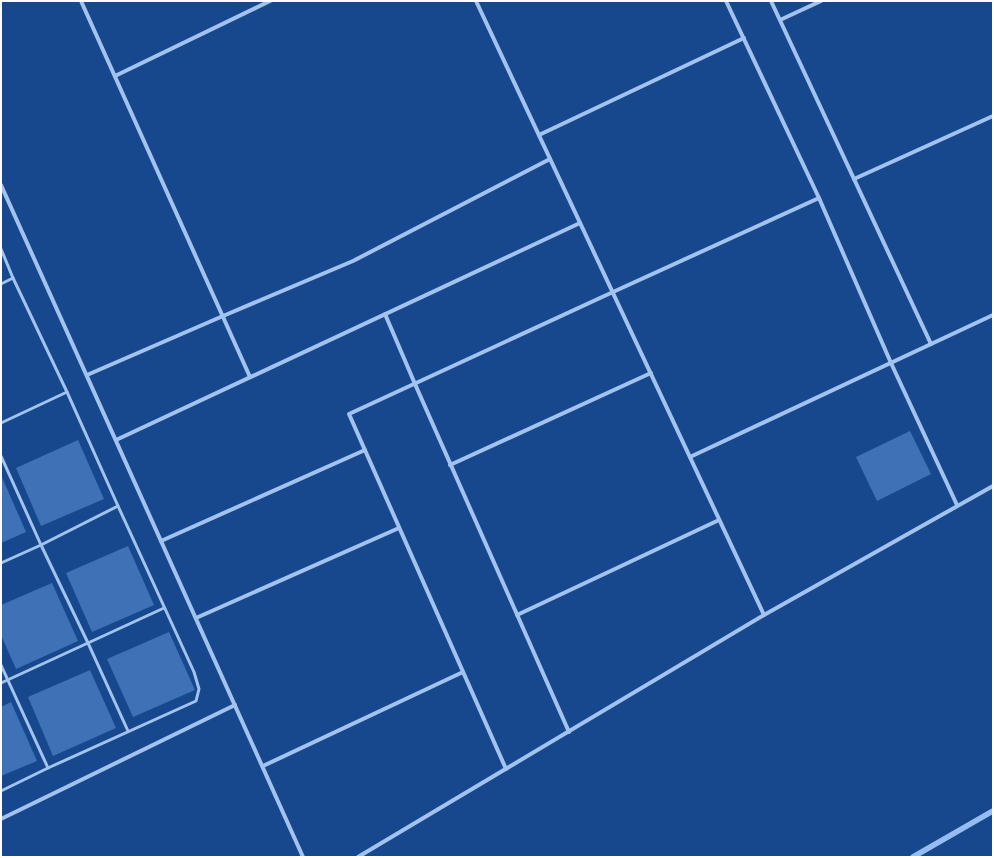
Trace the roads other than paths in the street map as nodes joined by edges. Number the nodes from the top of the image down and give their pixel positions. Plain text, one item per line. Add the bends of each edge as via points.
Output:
1 (82, 1) edge
2 (270, 1) edge
3 (476, 1) edge
4 (726, 1) edge
5 (771, 1) edge
6 (821, 1) edge
7 (780, 20) junction
8 (744, 38) junction
9 (115, 76) junction
10 (993, 116) edge
11 (539, 135) junction
12 (550, 159) junction
13 (854, 179) junction
14 (1, 185) edge
15 (819, 198) junction
16 (580, 222) junction
17 (1, 249) edge
18 (13, 278) junction
19 (1, 284) edge
20 (613, 292) junction
21 (385, 314) junction
22 (993, 315) edge
23 (223, 316) junction
24 (932, 344) junction
25 (890, 363) junction
26 (651, 373) junction
27 (87, 375) junction
28 (250, 377) junction
29 (415, 384) junction
30 (68, 392) junction
31 (1, 423) edge
32 (116, 440) junction
33 (365, 450) junction
34 (1, 456) edge
35 (690, 458) junction
36 (450, 465) junction
37 (993, 486) edge
38 (957, 505) junction
39 (118, 506) junction
40 (719, 520) junction
41 (399, 528) junction
42 (161, 541) junction
43 (41, 545) junction
44 (1, 563) edge
45 (164, 608) junction
46 (517, 615) junction
47 (764, 615) junction
48 (196, 618) junction
49 (88, 643) junction
50 (1, 665) edge
51 (463, 672) junction
52 (8, 680) junction
53 (1, 683) edge
54 (235, 705) junction
55 (128, 731) junction
56 (569, 732) junction
57 (263, 766) junction
58 (48, 768) junction
59 (506, 769) junction
60 (1, 791) edge
61 (1, 819) edge
62 (303, 857) edge
63 (358, 857) edge

1 - 9 street
2 - 9 street
3 - 11 street
4 - 8 street
5 - 7 street
6 - 7 street
7 - 13 street
8 - 11 street
8 - 15 street
9 - 23 street
10 - 13 street
11 - 12 street
12 - 16 street
12 - 23 street via 353,261
13 - 24 street
14 - 27 street
15 - 20 street
15 - 25 street
16 - 20 street
16 - 21 street
17 - 18 lane
18 - 19 lane
18 - 30 lane
20 - 26 street
20 - 29 street
21 - 28 street
21 - 29 street
22 - 24 street
23 - 27 street
23 - 28 street
24 - 25 street
25 - 35 street
25 - 38 street
26 - 35 street
26 - 36 street
27 - 32 street
28 - 32 street
29 - 33 street via 349,414
29 - 36 street
30 - 31 lane
30 - 39 lane
32 - 42 street
33 - 41 street
33 - 42 street
34 - 43 lane
35 - 40 street
36 - 46 street
37 - 38 street
38 - 47 street
39 - 43 lane
39 - 45 lane
40 - 46 street
40 - 47 street
41 - 48 street
41 - 51 street
42 - 48 street
43 - 44 lane
43 - 49 lane
45 - 49 lane
45 - 55 lane via 194,672 199,689 196,701
46 - 56 street
47 - 56 street
48 - 54 street
49 - 52 lane
49 - 55 lane
50 - 52 lane
51 - 57 street
51 - 59 street
52 - 53 lane
52 - 58 lane
54 - 57 street
54 - 61 street
55 - 58 lane
56 - 59 street
57 - 62 street
58 - 60 lane
59 - 63 street

